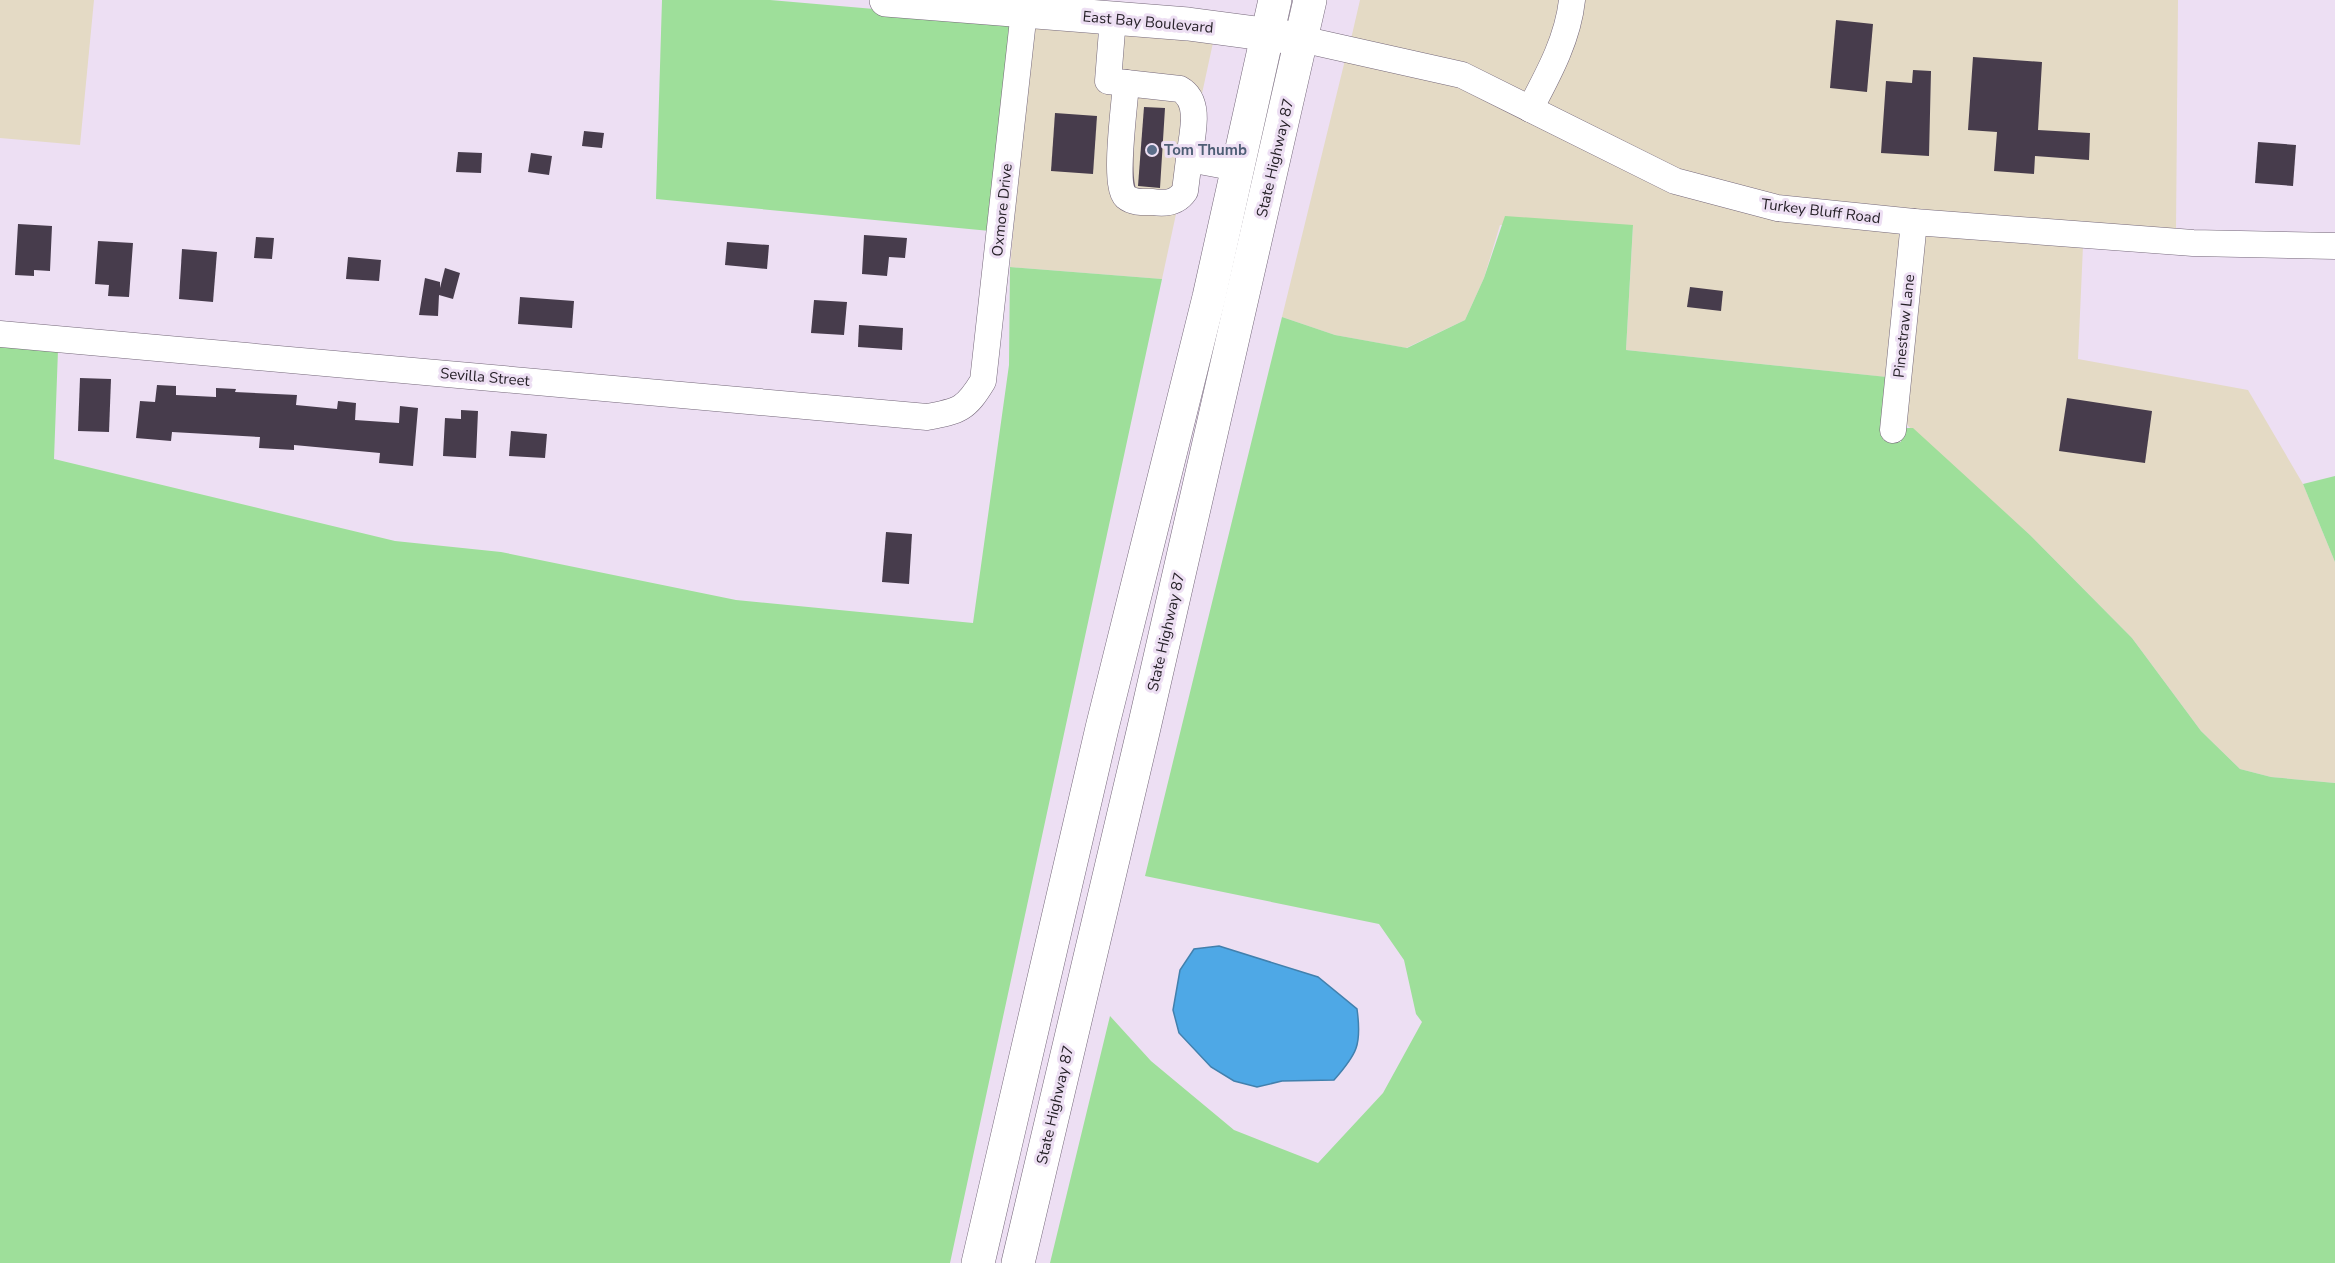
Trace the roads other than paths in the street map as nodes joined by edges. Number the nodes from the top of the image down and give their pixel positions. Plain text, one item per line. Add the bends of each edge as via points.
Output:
1 (886, 0) edge
2 (1275, 0) edge
3 (1310, 0) edge
4 (1572, 0) edge
5 (1024, 11) junction
6 (1113, 18) junction
7 (1267, 34) junction
8 (1301, 39) junction
9 (1126, 83) junction
10 (1530, 109) junction
11 (1189, 159) junction
12 (1237, 168) junction
13 (1914, 222) junction
14 (2335, 246) edge
15 (0, 334) edge
16 (968, 404) joint
17 (1893, 430) dead end
18 (978, 1263) edge
19 (1018, 1263) edge

1 - 5 main road, East Bay Boulevard
2 - 7 main road
3 - 8 main road, State Highway 87
4 - 10 street via 1551,70
5 - 6 main road, East Bay Boulevard
5 - 16 street, Oxmore Drive via 983,381
6 - 7 main road, East Bay Boulevard
6 - 9 street via 1108,81
7 - 8 main road, East Bay Boulevard
7 - 12 main road
8 - 10 street, Turkey Bluff Road via 1462,75
8 - 19 main road, State Highway 87
9 - 11 street via 1186,92 1194,112
9 - 11 street via 1120,179 1125,196 1132,201 1164,203 1176,199 1185,191
10 - 13 street, Turkey Bluff Road via 1676,181 1777,208
11 - 12 street
12 - 18 main road
13 - 14 street, Turkey Bluff Road via 2193,243
13 - 17 street, Pinestraw Lane
15 - 16 street, Sevilla Street via 927,417

